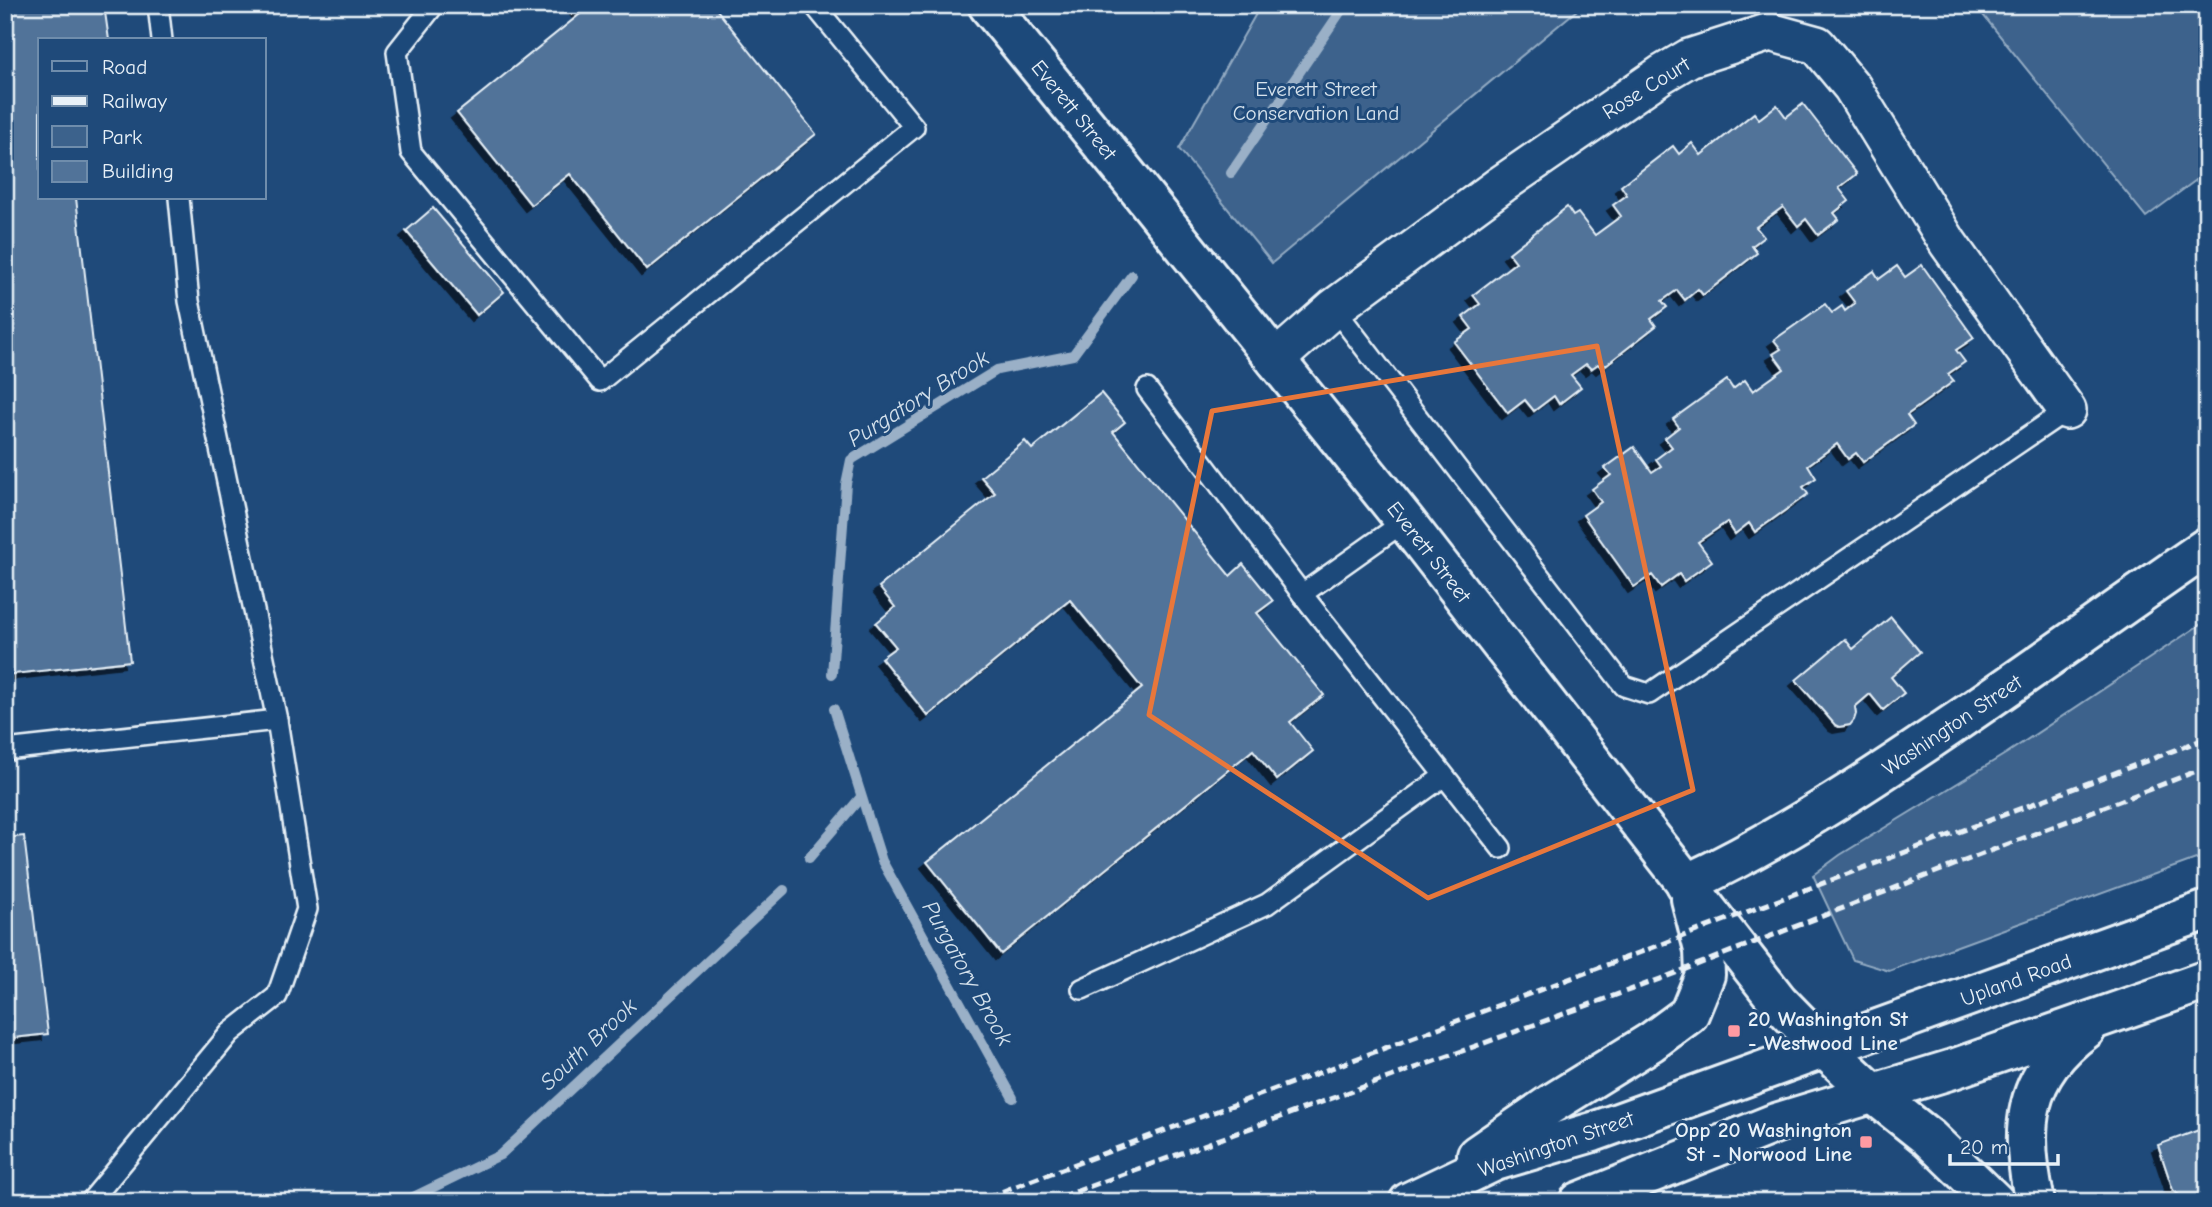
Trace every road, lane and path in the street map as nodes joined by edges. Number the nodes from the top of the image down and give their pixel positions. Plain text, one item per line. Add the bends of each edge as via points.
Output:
1 (158, 5) edge
2 (434, 5) edge
3 (814, 5) edge
4 (988, 5) edge
5 (162, 38) edge
6 (178, 200) edge
7 (1334, 308) junction
8 (1275, 360) junction
9 (1147, 388) dead end
10 (2067, 410) joint
11 (1405, 521) junction
12 (2207, 547) edge
13 (1302, 594) junction
14 (277, 720) junction
15 (5, 750) edge
16 (1444, 776) junction
17 (1501, 848) dead end
18 (1686, 884) junction
19 (2207, 910) edge
20 (2207, 980) edge
21 (1082, 989) dead end
22 (2102, 1017) junction
23 (1824, 1048) junction
24 (1875, 1094) junction
25 (1411, 1201) edge
26 (90, 1202) edge
27 (1580, 1202) edge
28 (1995, 1202) edge
29 (2035, 1202) edge

1 - 5 lane
2 - 3 lane via 397,52 411,152 600,381 914,127
4 - 8 main road, Everett Street
6 - 14 lane via 189,301
7 - 8 street, Rose Court
7 - 10 lane via 1624,687 1649,694
7 - 10 street, Rose Court via 1662,74 1689,58 1770,32 1817,45 1852,87 1948,243
8 - 11 main road, Everett Street
9 - 13 lane
11 - 13 lane
11 - 18 main road, Everett Street
12 - 18 main road, Washington Street via 1889,769 1770,842
13 - 16 lane
14 - 15 lane
14 - 26 lane via 307,909 277,996 230,1033
16 - 17 lane
16 - 21 lane via 1267,904
18 - 23 main road, Everett Street via 1778,1001
18 - 25 main road via 1704,950 1704,975 1689,1014
19 - 23 main road, Upland Road
20 - 22 main road
22 - 24 main road
22 - 29 main road via 2066,1044 2045,1069 2032,1097 2027,1135
23 - 24 main road, Everett Street
23 - 25 main road, Washington Street via 1593,1132 1496,1161
24 - 27 main road via 1776,1123
24 - 28 main road, Everett Street

